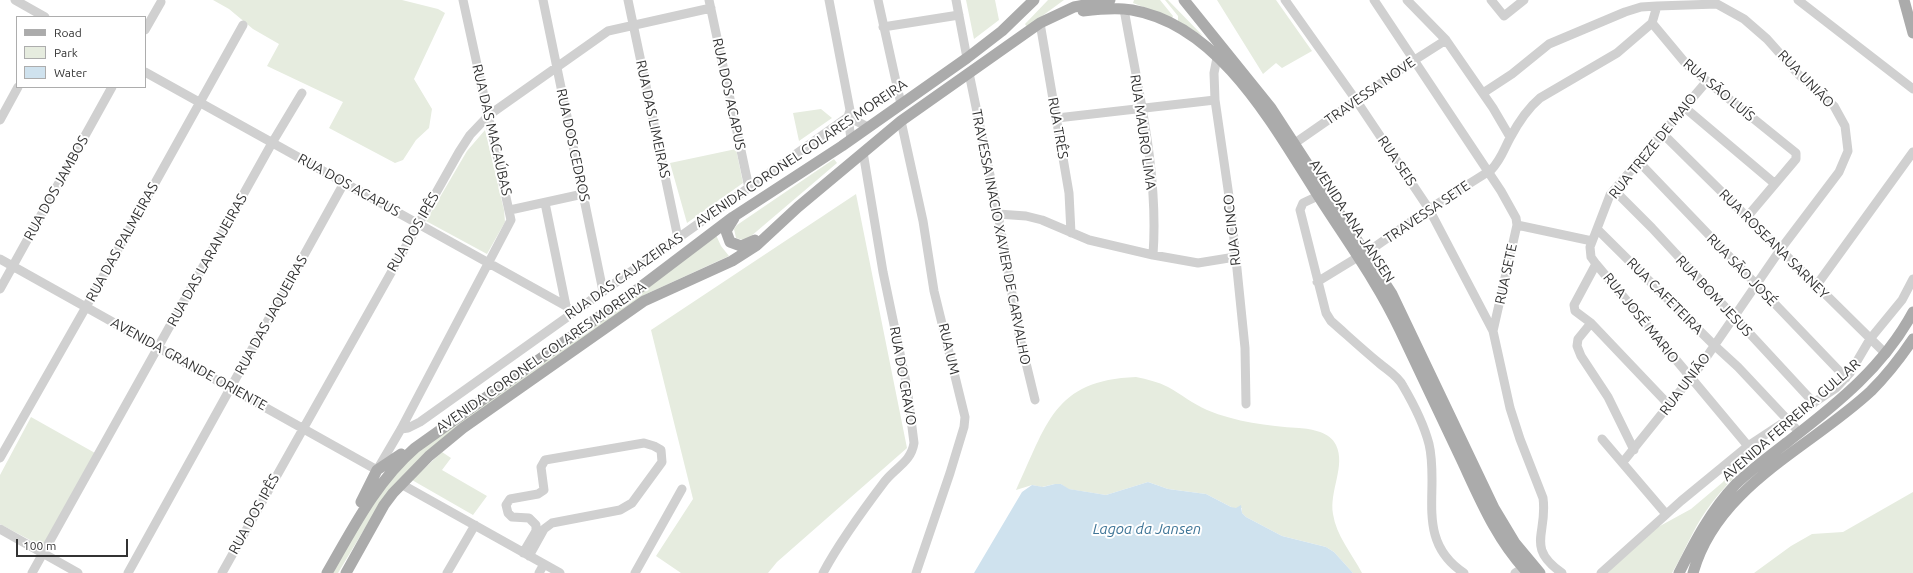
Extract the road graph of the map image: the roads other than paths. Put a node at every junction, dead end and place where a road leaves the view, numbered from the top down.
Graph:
1 (15, 0) edge
2 (463, 0) edge
3 (543, 0) edge
4 (628, 0) edge
5 (829, 0) edge
6 (878, 0) edge
7 (956, 0) edge
8 (1034, 0) edge
9 (1110, 0) edge
10 (1184, 0) edge
11 (1285, 0) edge
12 (1374, 0) edge
13 (1407, 0) edge
14 (1491, 0) edge
15 (1524, 0) edge
16 (1798, 0) edge
17 (1904, 0) edge
18 (161, 2) dead end
19 (1718, 2) edge
20 (710, 4) edge
21 (1657, 6) junction
22 (1124, 9) junction
23 (958, 14) junction
24 (43, 16) edge
25 (1044, 20) junction
26 (1652, 23) junction
27 (633, 24) junction
28 (243, 25) dead end
29 (883, 27) junction
30 (146, 28) edge
31 (1913, 33) edge
32 (1446, 40) junction
33 (967, 58) junction
34 (1217, 58) junction
35 (1413, 60) junction
36 (557, 66) junction
37 (146, 73) edge
38 (968, 73) junction
39 (1707, 81) junction
40 (17, 88) edge
41 (111, 88) edge
42 (1913, 89) edge
43 (302, 93) dead end
44 (1483, 94) junction
45 (1215, 100) junction
46 (1356, 100) junction
47 (199, 102) junction
48 (901, 104) junction
49 (1684, 106) junction
50 (1141, 107) junction
51 (489, 115) junction
52 (848, 117) junction
53 (1057, 118) junction
54 (0, 120) edge
55 (901, 120) junction
56 (868, 127) junction
57 (1662, 133) junction
58 (1510, 137) junction
59 (851, 139) junction
60 (272, 143) junction
61 (1295, 143) junction
62 (863, 152) junction
63 (1913, 152) edge
64 (1638, 161) junction
65 (1488, 172) junction
66 (344, 183) junction
67 (1774, 183) junction
68 (748, 188) junction
69 (1614, 190) junction
70 (583, 194) junction
71 (1318, 196) junction
72 (545, 203) junction
73 (798, 206) junction
74 (1429, 209) junction
75 (510, 210) junction
76 (740, 212) junction
77 (998, 214) junction
78 (1747, 217) junction
79 (417, 223) junction
80 (1517, 225) junction
81 (1597, 229) junction
82 (1071, 233) junction
83 (678, 238) junction
84 (1592, 241) junction
85 (1780, 250) junction
86 (1153, 255) junction
87 (1362, 255) junction
88 (1235, 257) junction
89 (0, 259) edge
90 (489, 263) junction
91 (1596, 264) junction
92 (13, 266) junction
93 (1913, 279) edge
94 (1317, 282) junction
95 (1756, 284) junction
96 (1816, 286) junction
97 (0, 289) edge
98 (603, 291) junction
99 (86, 307) junction
100 (569, 309) junction
101 (1913, 312) edge
102 (1733, 316) junction
103 (1591, 323) junction
104 (1493, 331) junction
105 (1870, 339) junction
106 (1913, 339) edge
107 (1714, 345) junction
108 (159, 348) junction
109 (1886, 354) junction
110 (1846, 378) junction
111 (1690, 379) junction
112 (231, 388) junction
113 (1035, 400) dead end
114 (1814, 403) junction
115 (1246, 404) dead end
116 (1669, 405) junction
117 (1787, 420) junction
118 (302, 428) junction
119 (401, 429) junction
120 (1800, 433) junction
121 (426, 439) junction
122 (1602, 439) dead end
123 (1793, 445) junction
124 (1748, 446) junction
125 (1634, 450) junction
126 (0, 458) edge
127 (1623, 462) junction
128 (377, 470) junction
129 (401, 484) junction
130 (682, 489) dead end
131 (1666, 514) junction
132 (356, 522) junction
133 (475, 525) junction
134 (0, 529) edge
135 (43, 553) junction
136 (526, 554) junction
137 (544, 564) junction
138 (1522, 571) edge
139 (32, 573) edge
140 (78, 573) edge
141 (128, 573) edge
142 (222, 573) edge
143 (327, 573) edge
144 (346, 573) edge
145 (447, 573) edge
146 (539, 573) edge
147 (560, 573) edge
148 (635, 573) edge
149 (823, 573) edge
150 (916, 573) edge
151 (1464, 573) edge
152 (1540, 573) edge
153 (1562, 573) edge
154 (1601, 573) edge
155 (1679, 573) edge
156 (1693, 573) edge

1 - 24 street
2 - 51 street, RUA DAS MACAÚBAS
3 - 36 street, RUA DOS CEDROS
4 - 27 street, RUA DAS LIMEIRAS
5 - 52 street
6 - 29 street
7 - 23 street
8 - 33 main road, AVENIDA CORONEL COLARES MOREIRA
9 - 25 main road, AVENIDA CORONEL COLARES MOREIRA
10 - 61 main road, AVENIDA ANA JANSEN
11 - 46 street, RUA SEIS
12 - 35 street, RUA SETE
13 - 32 street
14 - 15 street
16 - 42 street
17 - 31 main road
18 - 30 street
19 - 21 street, RUA UNIÃO
19 - 85 street, RUA UNIÃO
20 - 27 street, RUA DOS IPÊS
20 - 68 street, RUA DOS ACAPUS
21 - 26 street
21 - 44 street, RUA UNIÃO
22 - 25 main road, AVENIDA ANA JANSEN
22 - 34 main road, AVENIDA ANA JANSEN
22 - 50 street, RUA MAURO LIMA
23 - 29 street
23 - 33 street
25 - 38 main road, AVENIDA CORONEL COLARES MOREIRA
25 - 53 street, RUA TRÊS
26 - 39 street, RUA SÃO LUÍS
26 - 58 street
27 - 36 street, RUA DOS IPÊS
27 - 83 street, RUA DAS LIMEIRAS
28 - 47 street, RUA DAS PALMEIRAS
29 - 48 street
32 - 35 street, TRAVESSA NOVE
32 - 44 street
33 - 48 main road, AVENIDA CORONEL COLARES MOREIRA
34 - 45 street, RUA CINCO
34 - 71 main road, AVENIDA ANA JANSEN
35 - 46 street, TRAVESSA NOVE
35 - 65 street, RUA SETE
36 - 51 street, RUA DOS IPÊS
36 - 70 street, RUA DOS CEDROS
37 - 47 street, RUA DOS ACAPUS
38 - 55 main road, AVENIDA CORONEL COLARES MOREIRA
38 - 77 street, TRAVESSA INACIO XAVIER DE CARVALHO
39 - 49 street, RUA TREZE DE MAIO
39 - 67 street, RUA SÃO LUÍS
40 - 54 street
41 - 92 street, RUA DOS JAMBOS
43 - 60 street, RUA DAS LARANJEIRAS
44 - 58 street
45 - 50 street
45 - 88 street, RUA CINCO
46 - 61 street, TRAVESSA NOVE
46 - 74 street, RUA SEIS
47 - 60 street, RUA DOS ACAPUS
47 - 99 street, RUA DAS PALMEIRAS
48 - 56 main road, AVENIDA CORONEL COLARES MOREIRA
49 - 57 street, RUA TREZE DE MAIO
49 - 67 street
50 - 53 street
50 - 86 street, RUA MAURO LIMA
51 - 75 street, RUA DAS MACAÚBAS
51 - 79 street, RUA DOS IPÊS
52 - 56 street
52 - 59 street
52 - 68 street, RUA DAS CAJAZEIRAS
53 - 82 street, RUA TRÊS
55 - 62 main road, AVENIDA CORONEL COLARES MOREIRA
55 - 150 street, RUA UM
56 - 59 main road, AVENIDA CORONEL COLARES MOREIRA
57 - 64 street, RUA TREZE DE MAIO
57 - 78 street, RUA ROSEANA SARNEY
58 - 65 street
59 - 76 main road, AVENIDA CORONEL COLARES MOREIRA
60 - 66 street, RUA DOS ACAPUS
60 - 108 street, RUA DAS LARANJEIRAS
61 - 87 main road, AVENIDA ANA JANSEN
62 - 73 main road, AVENIDA CORONEL COLARES MOREIRA
62 - 149 street, RUA DO CRAVO
63 - 96 street
64 - 69 street, RUA TREZE DE MAIO
64 - 95 street, RUA SÃO JOSÉ
65 - 74 street, TRAVESSA SETE
65 - 80 street, RUA SETE
66 - 79 street, RUA DOS ACAPUS
66 - 112 street, RUA DAS JAQUEIRAS
67 - 78 street
68 - 83 street, RUA DAS CAJAZEIRAS
69 - 81 street, RUA TREZE DE MAIO
69 - 102 street, RUA BOM JESUS
70 - 72 street, RUA DAS MACAÚBAS
70 - 98 street, RUA DOS CEDROS
71 - 87 main road, AVENIDA ANA JANSEN
71 - 94 street
72 - 75 street, RUA DAS MACAÚBAS
72 - 100 street
73 - 76 main road
73 - 129 main road, AVENIDA CORONEL COLARES MOREIRA
74 - 87 street, TRAVESSA SETE
74 - 104 street, RUA SEIS
75 - 90 street
76 - 121 main road, AVENIDA CORONEL COLARES MOREIRA
77 - 82 street
77 - 113 street, TRAVESSA INACIO XAVIER DE CARVALHO
78 - 85 street, RUA ROSEANA SARNEY
79 - 90 street, RUA DOS ACAPUS
79 - 118 street, RUA DOS IPÊS
80 - 84 street
80 - 104 street, RUA SETE
81 - 84 street, RUA TREZE DE MAIO
81 - 107 street, RUA CAFETEIRA
82 - 86 street
83 - 98 street, RUA DAS CAJAZEIRAS
84 - 91 street, RUA TREZE DE MAIO
85 - 95 street, RUA UNIÃO
85 - 96 street, RUA ROSEANA SARNEY
86 - 88 street
87 - 94 street, TRAVESSA SETE
87 - 138 main road, AVENIDA ANA JANSEN
87 - 152 main road, AVENIDA ANA JANSEN
88 - 115 street, RUA CINCO
89 - 92 street, AVENIDA GRANDE ORIENTE
90 - 100 street, RUA DOS ACAPUS
90 - 119 street
91 - 103 street
91 - 111 street, RUA JOSÉ MARIO
92 - 97 street, RUA DOS JAMBOS
92 - 99 street, AVENIDA GRANDE ORIENTE
93 - 105 street
94 - 151 street
95 - 102 street, RUA UNIÃO
95 - 110 street, RUA SÃO JOSÉ
96 - 105 street, RUA ROSEANA SARNEY
98 - 100 street, RUA DAS CAJAZEIRAS
99 - 108 street, AVENIDA GRANDE ORIENTE
99 - 126 street, RUA DAS PALMEIRAS
100 - 119 street, RUA DAS CAJAZEIRAS
101 - 109 main road, AVENIDA FERREIRA GULLAR
102 - 107 street, RUA UNIÃO
102 - 114 street, RUA BOM JESUS
103 - 116 street
103 - 125 street
104 - 153 street, RUA SETE
105 - 109 street, RUA ROSEANA SARNEY
105 - 110 street
106 - 123 main road, AVENIDA FERREIRA GULLAR
107 - 111 street, RUA UNIÃO
107 - 117 street, RUA CAFETEIRA
108 - 112 street, AVENIDA GRANDE ORIENTE
108 - 135 street, RUA DAS LARANJEIRAS
109 - 120 main road, AVENIDA FERREIRA GULLAR
110 - 114 street
111 - 116 street, RUA UNIÃO
111 - 124 street, RUA JOSÉ MARIO
112 - 118 street, AVENIDA GRANDE ORIENTE
112 - 141 street, RUA DAS JAQUEIRAS
114 - 117 street
116 - 125 street, RUA UNIÃO
117 - 120 street, RUA CAFETEIRA
117 - 124 street
118 - 128 street, AVENIDA GRANDE ORIENTE
118 - 142 street, RUA DOS IPÊS
119 - 128 street
120 - 123 main road, AVENIDA FERREIRA GULLAR
121 - 128 main road
121 - 132 main road, AVENIDA CORONEL COLARES MOREIRA
122 - 127 street
123 - 155 main road, AVENIDA FERREIRA GULLAR
123 - 156 main road, AVENIDA FERREIRA GULLAR
124 - 131 street
125 - 127 street, RUA UNIÃO
127 - 131 street
128 - 132 main road
129 - 133 street
129 - 144 main road, AVENIDA CORONEL COLARES MOREIRA
130 - 148 street
131 - 154 street
132 - 143 main road, AVENIDA CORONEL COLARES MOREIRA
133 - 136 street
133 - 145 street
134 - 135 street
135 - 139 street, RUA DAS LARANJEIRAS
135 - 140 street
136 - 136 street
136 - 137 street
137 - 146 street
137 - 147 street

